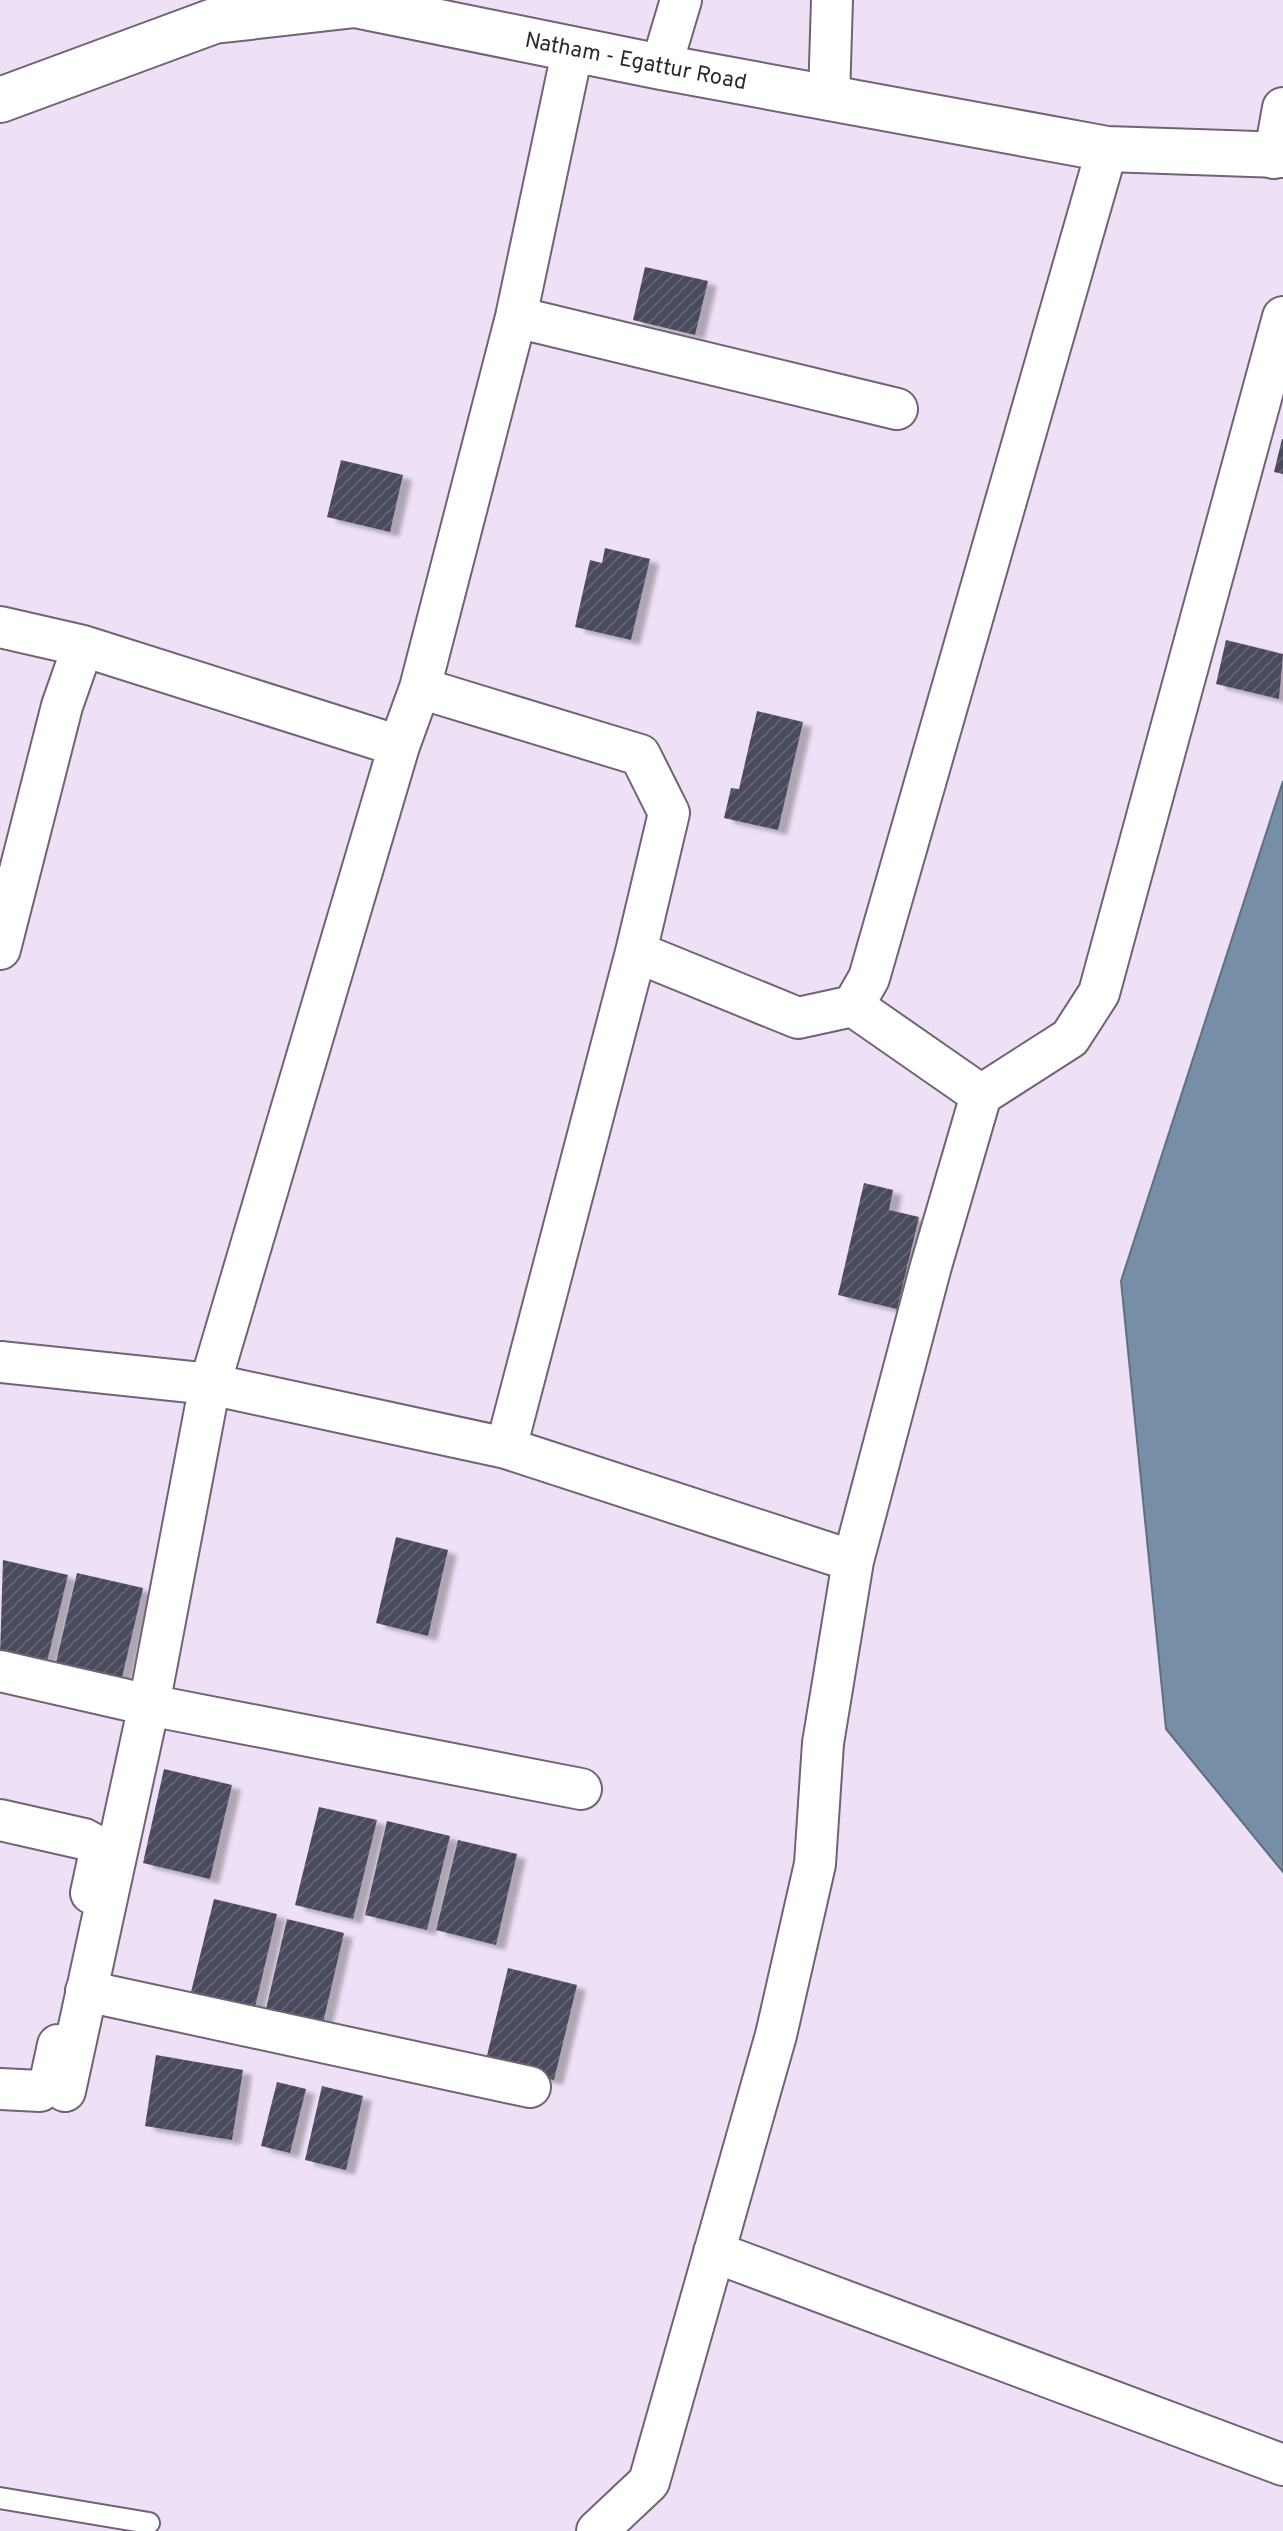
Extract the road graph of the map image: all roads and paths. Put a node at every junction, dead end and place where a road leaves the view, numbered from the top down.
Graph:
1 (681, 0) edge
2 (832, 0) edge
3 (573, 48) junction
4 (661, 67) junction
5 (829, 98) junction
6 (0, 100) edge
7 (1283, 108) edge
8 (1107, 149) junction
9 (1278, 156) edge
10 (516, 317) junction
11 (1283, 317) edge
12 (897, 409) dead end
13 (0, 627) edge
14 (83, 646) junction
15 (420, 688) junction
16 (399, 746) junction
17 (0, 949) edge
18 (636, 952) junction
19 (853, 1006) junction
20 (981, 1095) junction
21 (0, 1362) edge
22 (210, 1384) junction
23 (506, 1448) junction
24 (853, 1561) junction
25 (0, 1671) edge
26 (149, 1705) junction
27 (581, 1789) dead end
28 (0, 1820) edge
29 (86, 1991) junction
30 (530, 2087) dead end
31 (0, 2089) edge
32 (65, 2091) dead end
33 (714, 2252) junction
34 (1283, 2465) edge
35 (0, 2498) edge
36 (149, 2523) dead end
37 (597, 2531) edge

1 - 4 street
2 - 5 street
3 - 4 street, Natham - Egattur Road
3 - 6 street, Natham - Egattur Road
3 - 10 street
4 - 5 street, Natham - Egattur Road
5 - 8 street, Natham - Egattur Road
7 - 9 street
8 - 9 street, Natham - Egattur Road
8 - 19 street
10 - 12 street
10 - 15 street
11 - 20 street
13 - 14 street
14 - 16 street
14 - 17 street
15 - 16 street
15 - 18 street
16 - 22 street
18 - 19 street
18 - 23 street
19 - 20 street
20 - 24 street
21 - 22 street
22 - 23 street
22 - 26 street
23 - 24 street
24 - 33 street
25 - 26 street
26 - 27 street
26 - 29 street
28 - 31 street
29 - 30 street
29 - 32 street
33 - 34 street
33 - 37 street
35 - 36 lane

